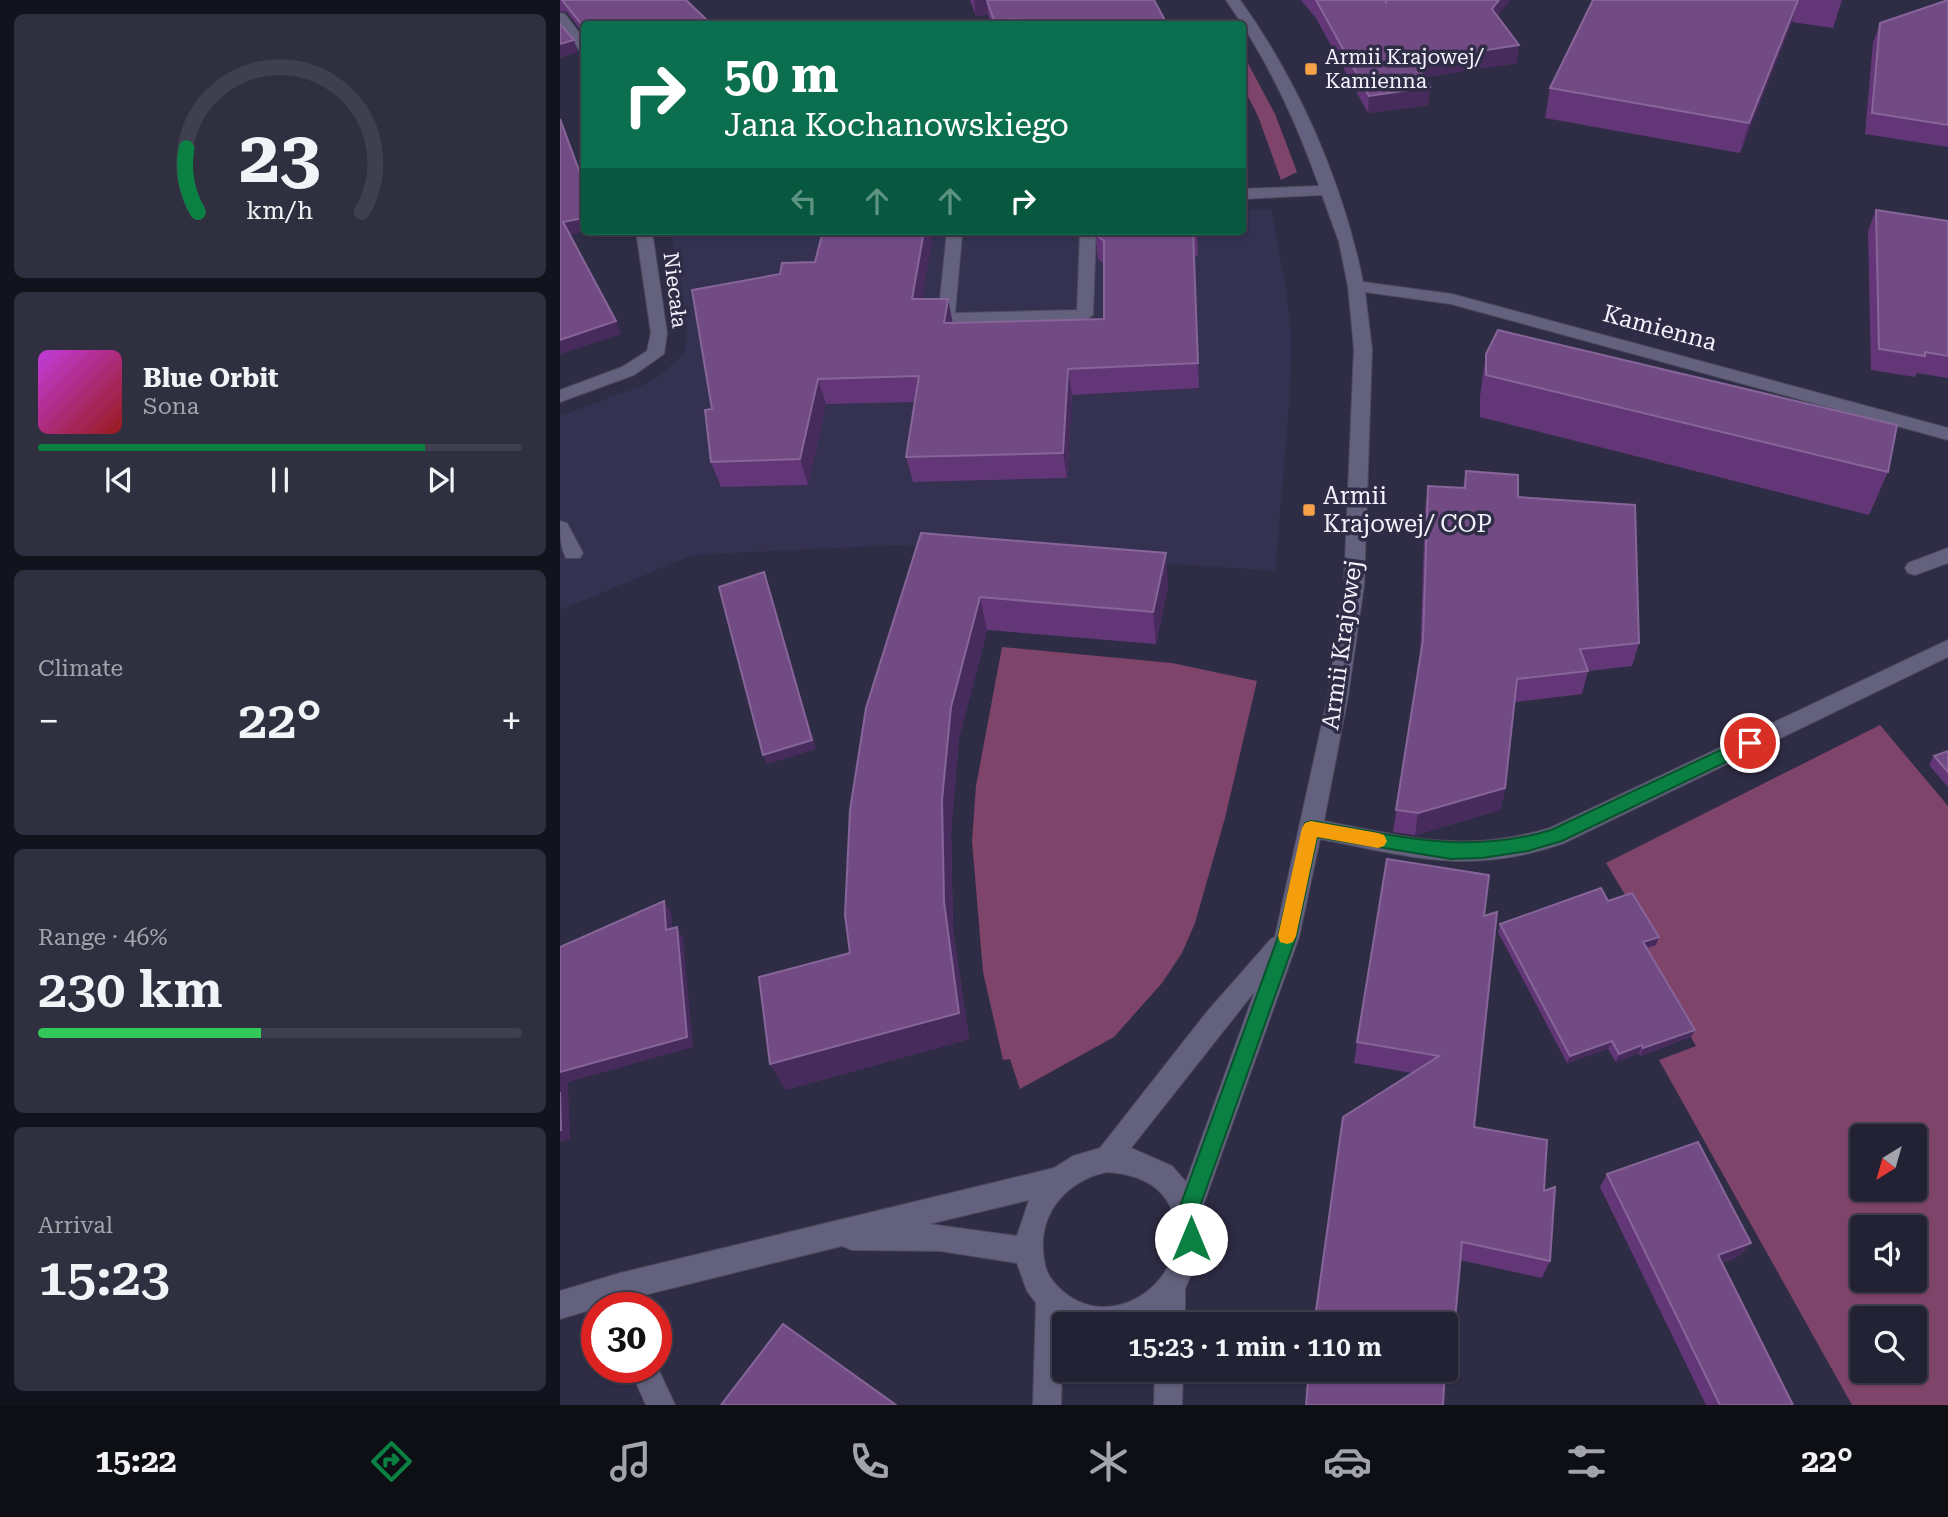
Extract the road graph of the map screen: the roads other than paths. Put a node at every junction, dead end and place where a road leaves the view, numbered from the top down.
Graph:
1 (1233, 0) edge
2 (560, 17) edge
3 (581, 43) edge
4 (1329, 190) junction
5 (1246, 194) edge
6 (645, 235) edge
7 (955, 235) edge
8 (1088, 235) edge
9 (1356, 286) junction
10 (560, 396) edge
11 (1948, 434) edge
12 (560, 528) edge
13 (573, 553) dead end
14 (1948, 555) edge
15 (1915, 568) dead end
16 (1948, 648) edge
17 (1311, 828) junction
18 (1287, 937) junction
19 (1108, 1159) junction
20 (1060, 1179) junction
21 (1188, 1212) junction
22 (822, 1237) junction
23 (1028, 1251) junction
24 (1172, 1290) junction
25 (637, 1292) edge
26 (1050, 1299) junction
27 (581, 1302) edge
28 (560, 1305) edge
29 (1171, 1312) edge
30 (1169, 1382) edge
31 (651, 1383) edge
32 (661, 1405) edge
33 (1047, 1405) edge
34 (1168, 1405) edge

1 - 4 street, Armii Krajowej
2 - 3 street
4 - 5 street
4 - 9 street, Armii Krajowej
6 - 10 street, Niecała
7 - 8 street
9 - 11 street, Kamienna
9 - 17 street, Armii Krajowej
12 - 13 street
14 - 15 street
16 - 17 street
17 - 18 street, Armii Krajowej
18 - 19 street
18 - 21 street, Armii Krajowej
19 - 20 street
19 - 21 street
20 - 22 street
20 - 23 street
21 - 24 street
22 - 23 street
22 - 25 street
23 - 26 street
24 - 26 street
24 - 29 street
26 - 33 street
27 - 28 street
30 - 34 street
31 - 32 street

